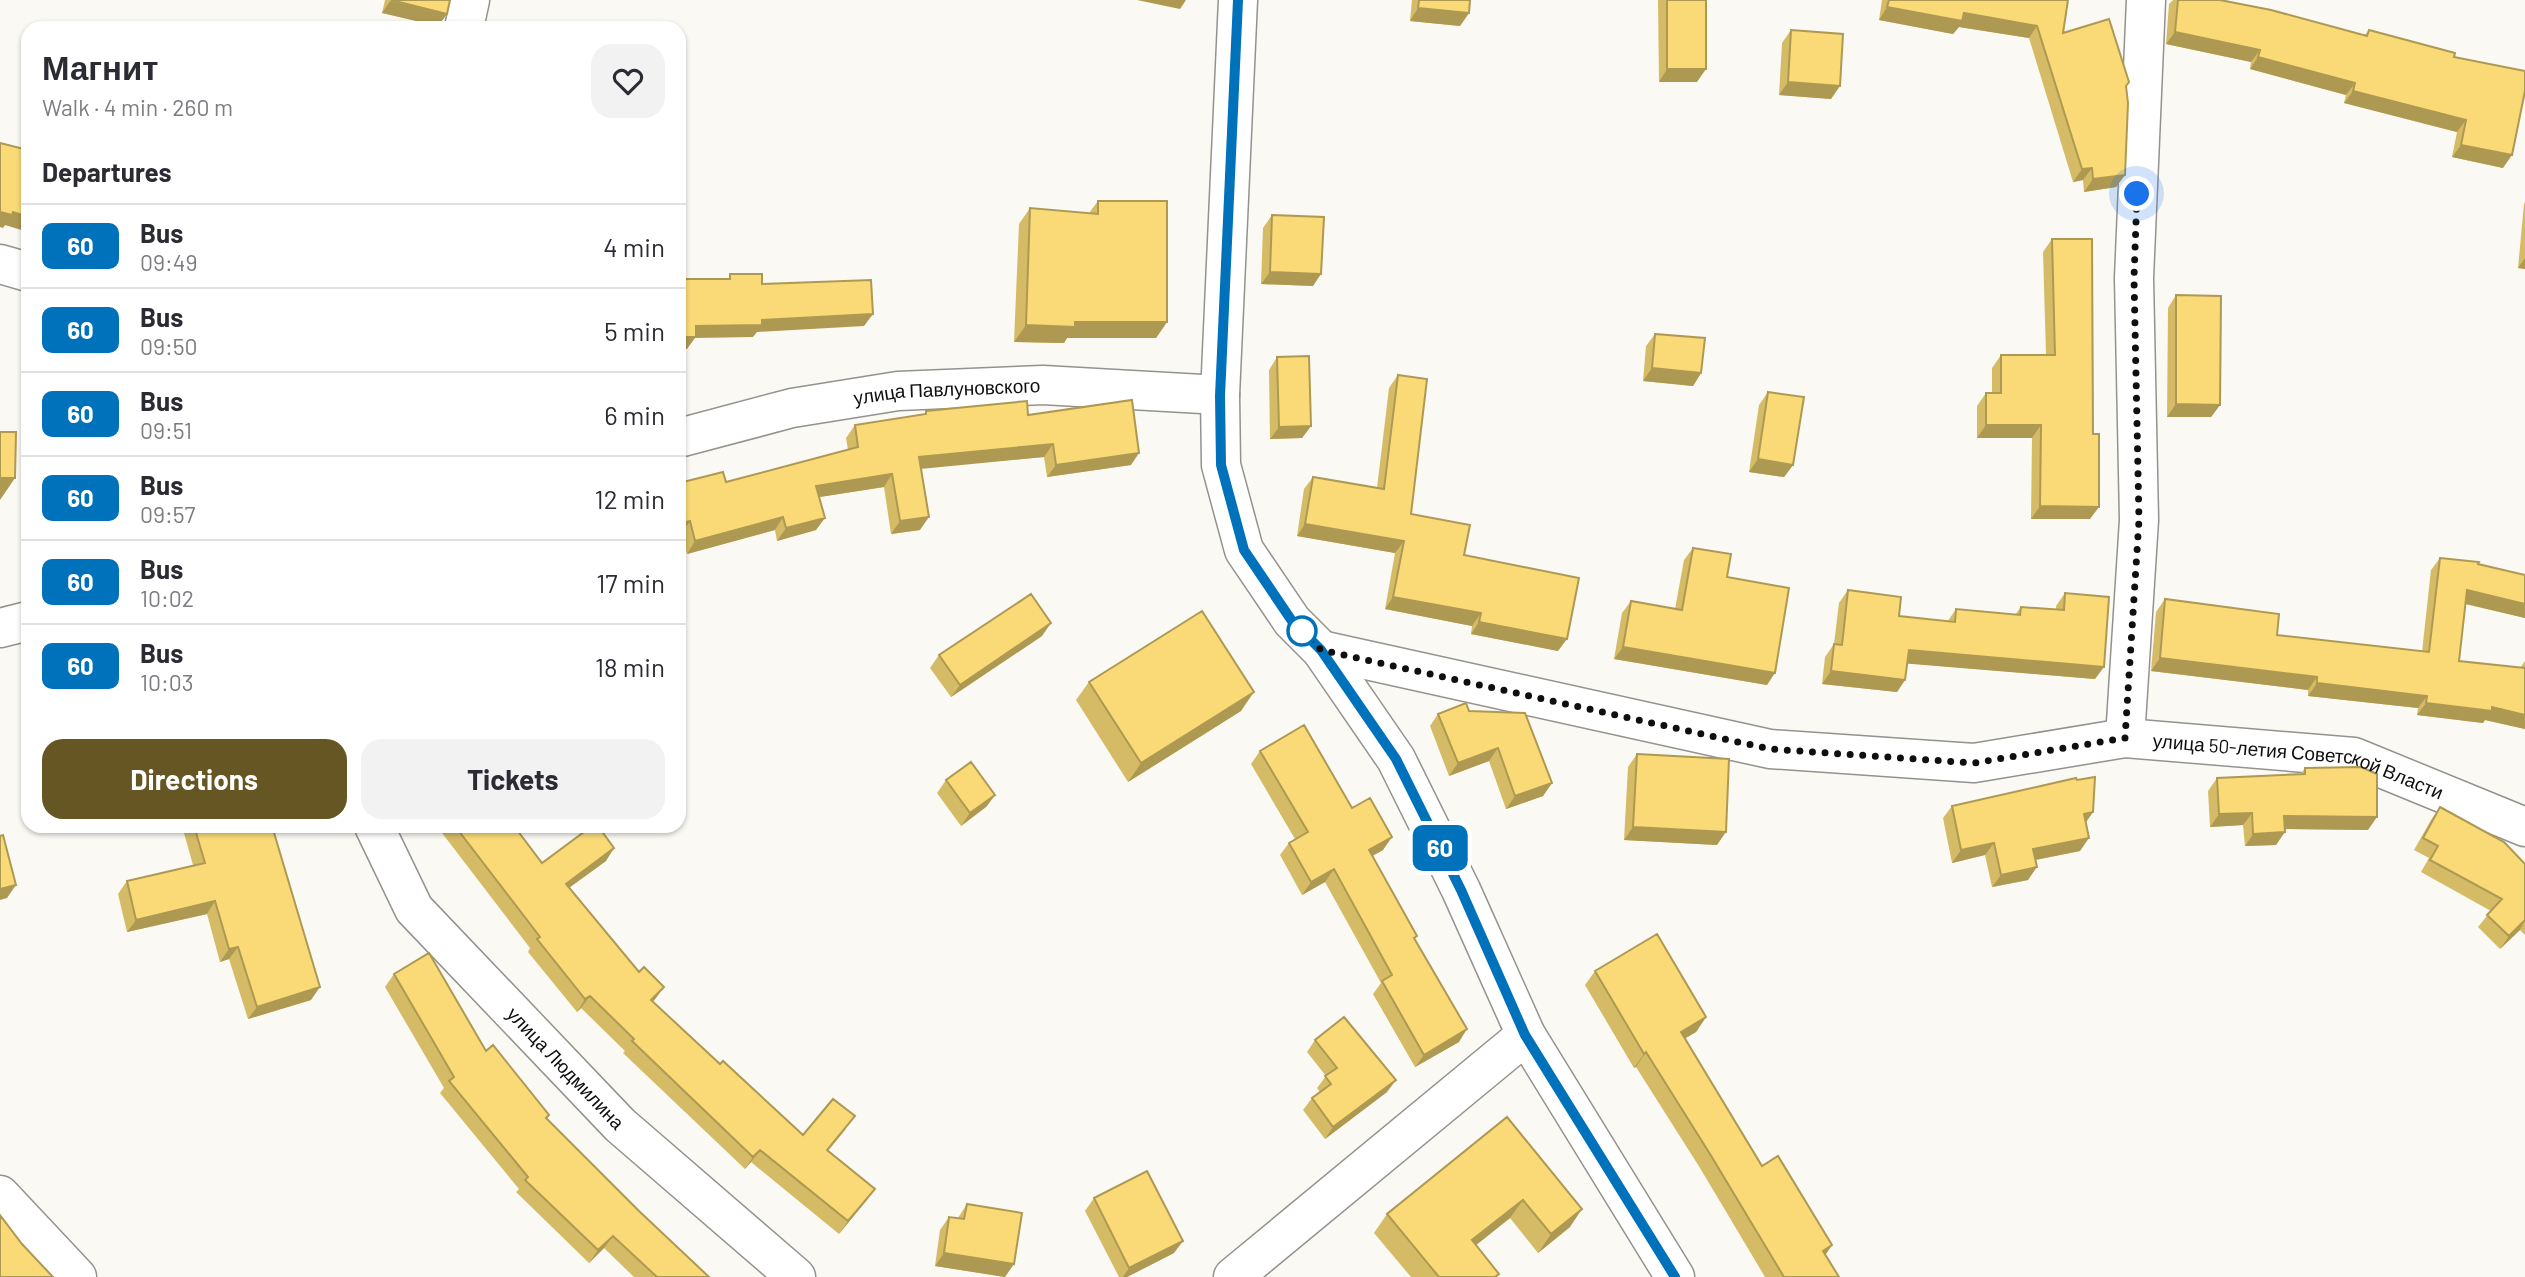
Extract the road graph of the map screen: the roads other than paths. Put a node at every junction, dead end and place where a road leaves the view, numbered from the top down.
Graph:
1 (470, 0) edge
2 (1238, 0) edge
3 (2147, 0) edge
4 (466, 21) edge
5 (0, 264) edge
6 (21, 270) edge
7 (1220, 396) junction
8 (686, 436) edge
9 (21, 623) edge
10 (0, 628) edge
11 (1321, 650) junction
12 (2125, 738) junction
13 (2525, 827) edge
14 (377, 833) edge
15 (1525, 1035) junction
16 (0, 1195) edge
17 (1269, 1263) edge
18 (77, 1277) edge
19 (796, 1277) edge
20 (1233, 1277) edge
21 (1675, 1277) edge

1 - 4 street
2 - 7 street
3 - 12 street
5 - 6 street
7 - 8 street, улица Павлуновского
7 - 11 street
9 - 10 street
11 - 12 street, улица 50-летия Советской Власти
11 - 15 street
12 - 13 street, улица 50-летия Советской Власти
14 - 19 street, улица Людмилина
15 - 17 street
15 - 21 street
16 - 18 street
17 - 20 street

